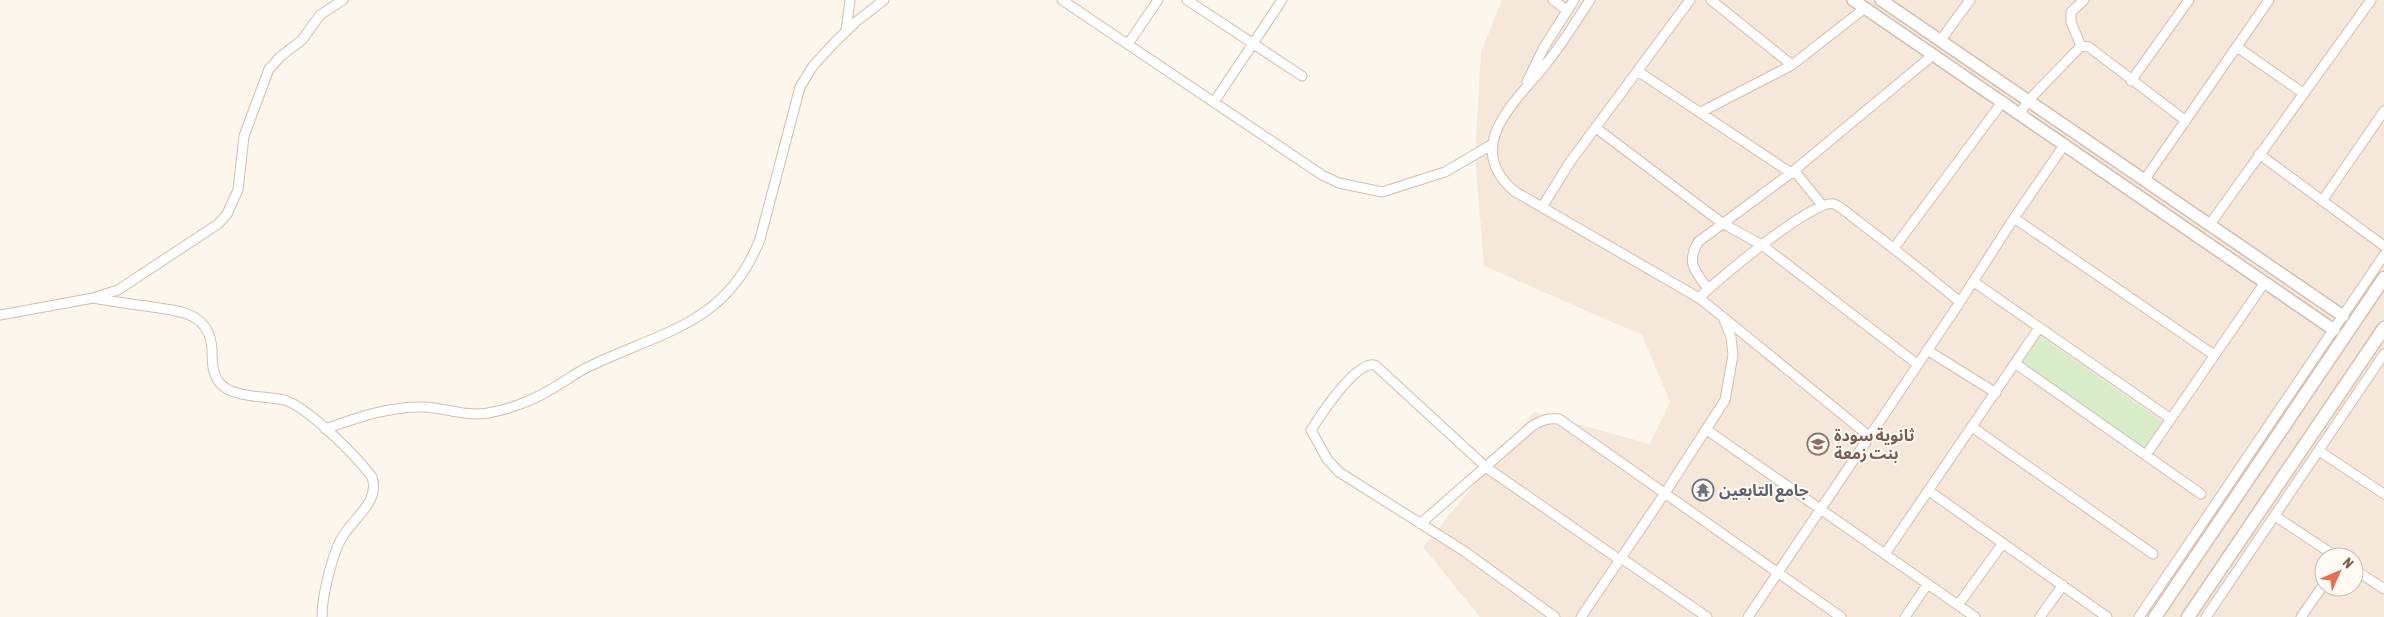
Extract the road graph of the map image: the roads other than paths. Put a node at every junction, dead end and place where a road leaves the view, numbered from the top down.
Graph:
1 (343, 0) edge
2 (850, 0) edge
3 (884, 0) edge
4 (1062, 0) edge
5 (1158, 0) edge
6 (1186, 0) edge
7 (1282, 0) edge
8 (1553, 0) edge
9 (1574, 0) edge
10 (1590, 0) edge
11 (1690, 0) edge
12 (1712, 0) edge
13 (1853, 0) edge
14 (1881, 0) edge
15 (1970, 0) edge
16 (2084, 0) edge
17 (2188, 0) edge
18 (2269, 0) edge
19 (2371, 0) edge
20 (1072, 3) edge
21 (1865, 8) junction
22 (1567, 10) junction
23 (846, 31) junction
24 (1940, 41) junction
25 (1128, 44) junction
26 (1253, 44) junction
27 (2081, 46) junction
28 (2237, 47) junction
29 (1933, 55) junction
30 (1792, 65) junction
31 (1639, 72) junction
32 (1302, 76) dead end
33 (2131, 81) junction
34 (1525, 87) junction
35 (2303, 93) junction
36 (2003, 101) junction
37 (2028, 101) junction
38 (1214, 102) junction
39 (2384, 111) edge
40 (1701, 112) junction
41 (2020, 113) junction
42 (2186, 121) junction
43 (1596, 128) junction
44 (2065, 144) junction
45 (1492, 145) junction
46 (2259, 154) junction
47 (1791, 173) junction
48 (2145, 179) junction
49 (2322, 200) junction
50 (1822, 205) junction
51 (1542, 207) junction
52 (2014, 218) junction
53 (1722, 223) junction
54 (2210, 224) junction
55 (1762, 245) junction
56 (2384, 246) edge
57 (1894, 248) junction
58 (2384, 255) edge
59 (2384, 278) edge
60 (1974, 282) junction
61 (2265, 282) junction
62 (1708, 289) junction
63 (93, 298) junction
64 (1699, 298) junction
65 (1960, 302) junction
66 (0, 315) edge
67 (2343, 316) junction
68 (1724, 317) junction
69 (2038, 328) junction
70 (2384, 328) edge
71 (2334, 330) junction
72 (1927, 350) junction
73 (2384, 354) edge
74 (2214, 355) junction
75 (1917, 364) junction
76 (2016, 364) junction
77 (1996, 393) junction
78 (2171, 419) junction
79 (1972, 427) junction
80 (325, 429) junction
81 (1707, 430) junction
82 (1869, 436) junction
83 (2319, 451) junction
84 (2146, 455) junction
85 (1487, 468) junction
86 (1929, 491) junction
87 (1665, 493) junction
88 (2201, 494) dead end
89 (2384, 494) edge
90 (1821, 510) junction
91 (2276, 516) junction
92 (1420, 524) junction
93 (2003, 543) junction
94 (2322, 547) edge
95 (1885, 554) junction
96 (2153, 554) dead end
97 (1620, 559) junction
98 (1778, 574) junction
99 (2364, 576) edge
100 (1927, 585) junction
101 (2063, 585) junction
102 (2384, 589) edge
103 (2315, 597) edge
104 (1958, 605) junction
105 (322, 617) edge
106 (1555, 617) edge
107 (1580, 617) edge
108 (1707, 617) edge
109 (1748, 617) edge
110 (1841, 617) edge
111 (1905, 617) edge
112 (1975, 617) edge
113 (2040, 617) edge
114 (2107, 617) edge
115 (2139, 617) edge
116 (2155, 617) edge
117 (2188, 617) edge
118 (2206, 617) edge
119 (2301, 617) edge

1 - 63 street
2 - 23 street
3 - 23 street
4 - 20 street
5 - 25 street
6 - 26 street
7 - 26 street
8 - 22 street
9 - 22 street
10 - 34 street
11 - 31 street
12 - 30 street
13 - 21 street
14 - 24 street
15 - 24 street
16 - 27 street
17 - 33 street
18 - 28 street
19 - 35 street
20 - 25 street
21 - 29 street
21 - 30 street
22 - 34 street
23 - 80 street
24 - 37 street
25 - 38 street
26 - 32 street
26 - 38 street
27 - 33 street
27 - 37 street
28 - 35 street
28 - 42 street
29 - 36 street
29 - 47 street
30 - 40 street
31 - 40 street
31 - 43 street
33 - 42 street
34 - 45 street
35 - 46 street
36 - 41 street
36 - 57 street
37 - 41 street
37 - 48 street
38 - 45 street
39 - 49 street
40 - 47 street
41 - 44 street
42 - 48 street
43 - 51 street
43 - 53 street
44 - 52 street
44 - 61 street
45 - 51 street
46 - 49 street
46 - 54 street
47 - 50 street
47 - 53 street
48 - 54 street
49 - 56 street
50 - 55 street
50 - 57 street
51 - 64 street
52 - 60 street
52 - 74 street
53 - 55 street
53 - 62 street
54 - 67 street
55 - 62 street
55 - 75 street
57 - 65 street
58 - 67 street
59 - 116 main road
60 - 65 street
60 - 69 street
61 - 71 street
61 - 74 street
62 - 64 street
63 - 66 street
63 - 80 street
64 - 68 street
65 - 72 street
67 - 71 street
68 - 81 street
68 - 82 street
69 - 76 street
69 - 78 street
70 - 117 main road
71 - 115 street
72 - 75 street
72 - 77 street
73 - 83 street
74 - 78 street
75 - 82 street
76 - 77 street
76 - 84 street
77 - 79 street
78 - 84 street
79 - 86 street
79 - 96 street
80 - 105 street
81 - 87 street
81 - 90 street
82 - 90 street
83 - 89 street
83 - 91 street
84 - 88 street
85 - 87 street
85 - 92 street
85 - 92 street
85 - 97 street
86 - 93 street
86 - 95 street
87 - 97 street
87 - 98 street
90 - 95 street
90 - 98 street
91 - 94 street
91 - 118 street
92 - 106 street
93 - 101 street
93 - 104 street
95 - 100 street
97 - 107 street
97 - 108 street
98 - 109 street
98 - 110 street
99 - 102 street
100 - 104 street
100 - 111 street
101 - 113 street
101 - 114 street
103 - 119 street
104 - 112 street

